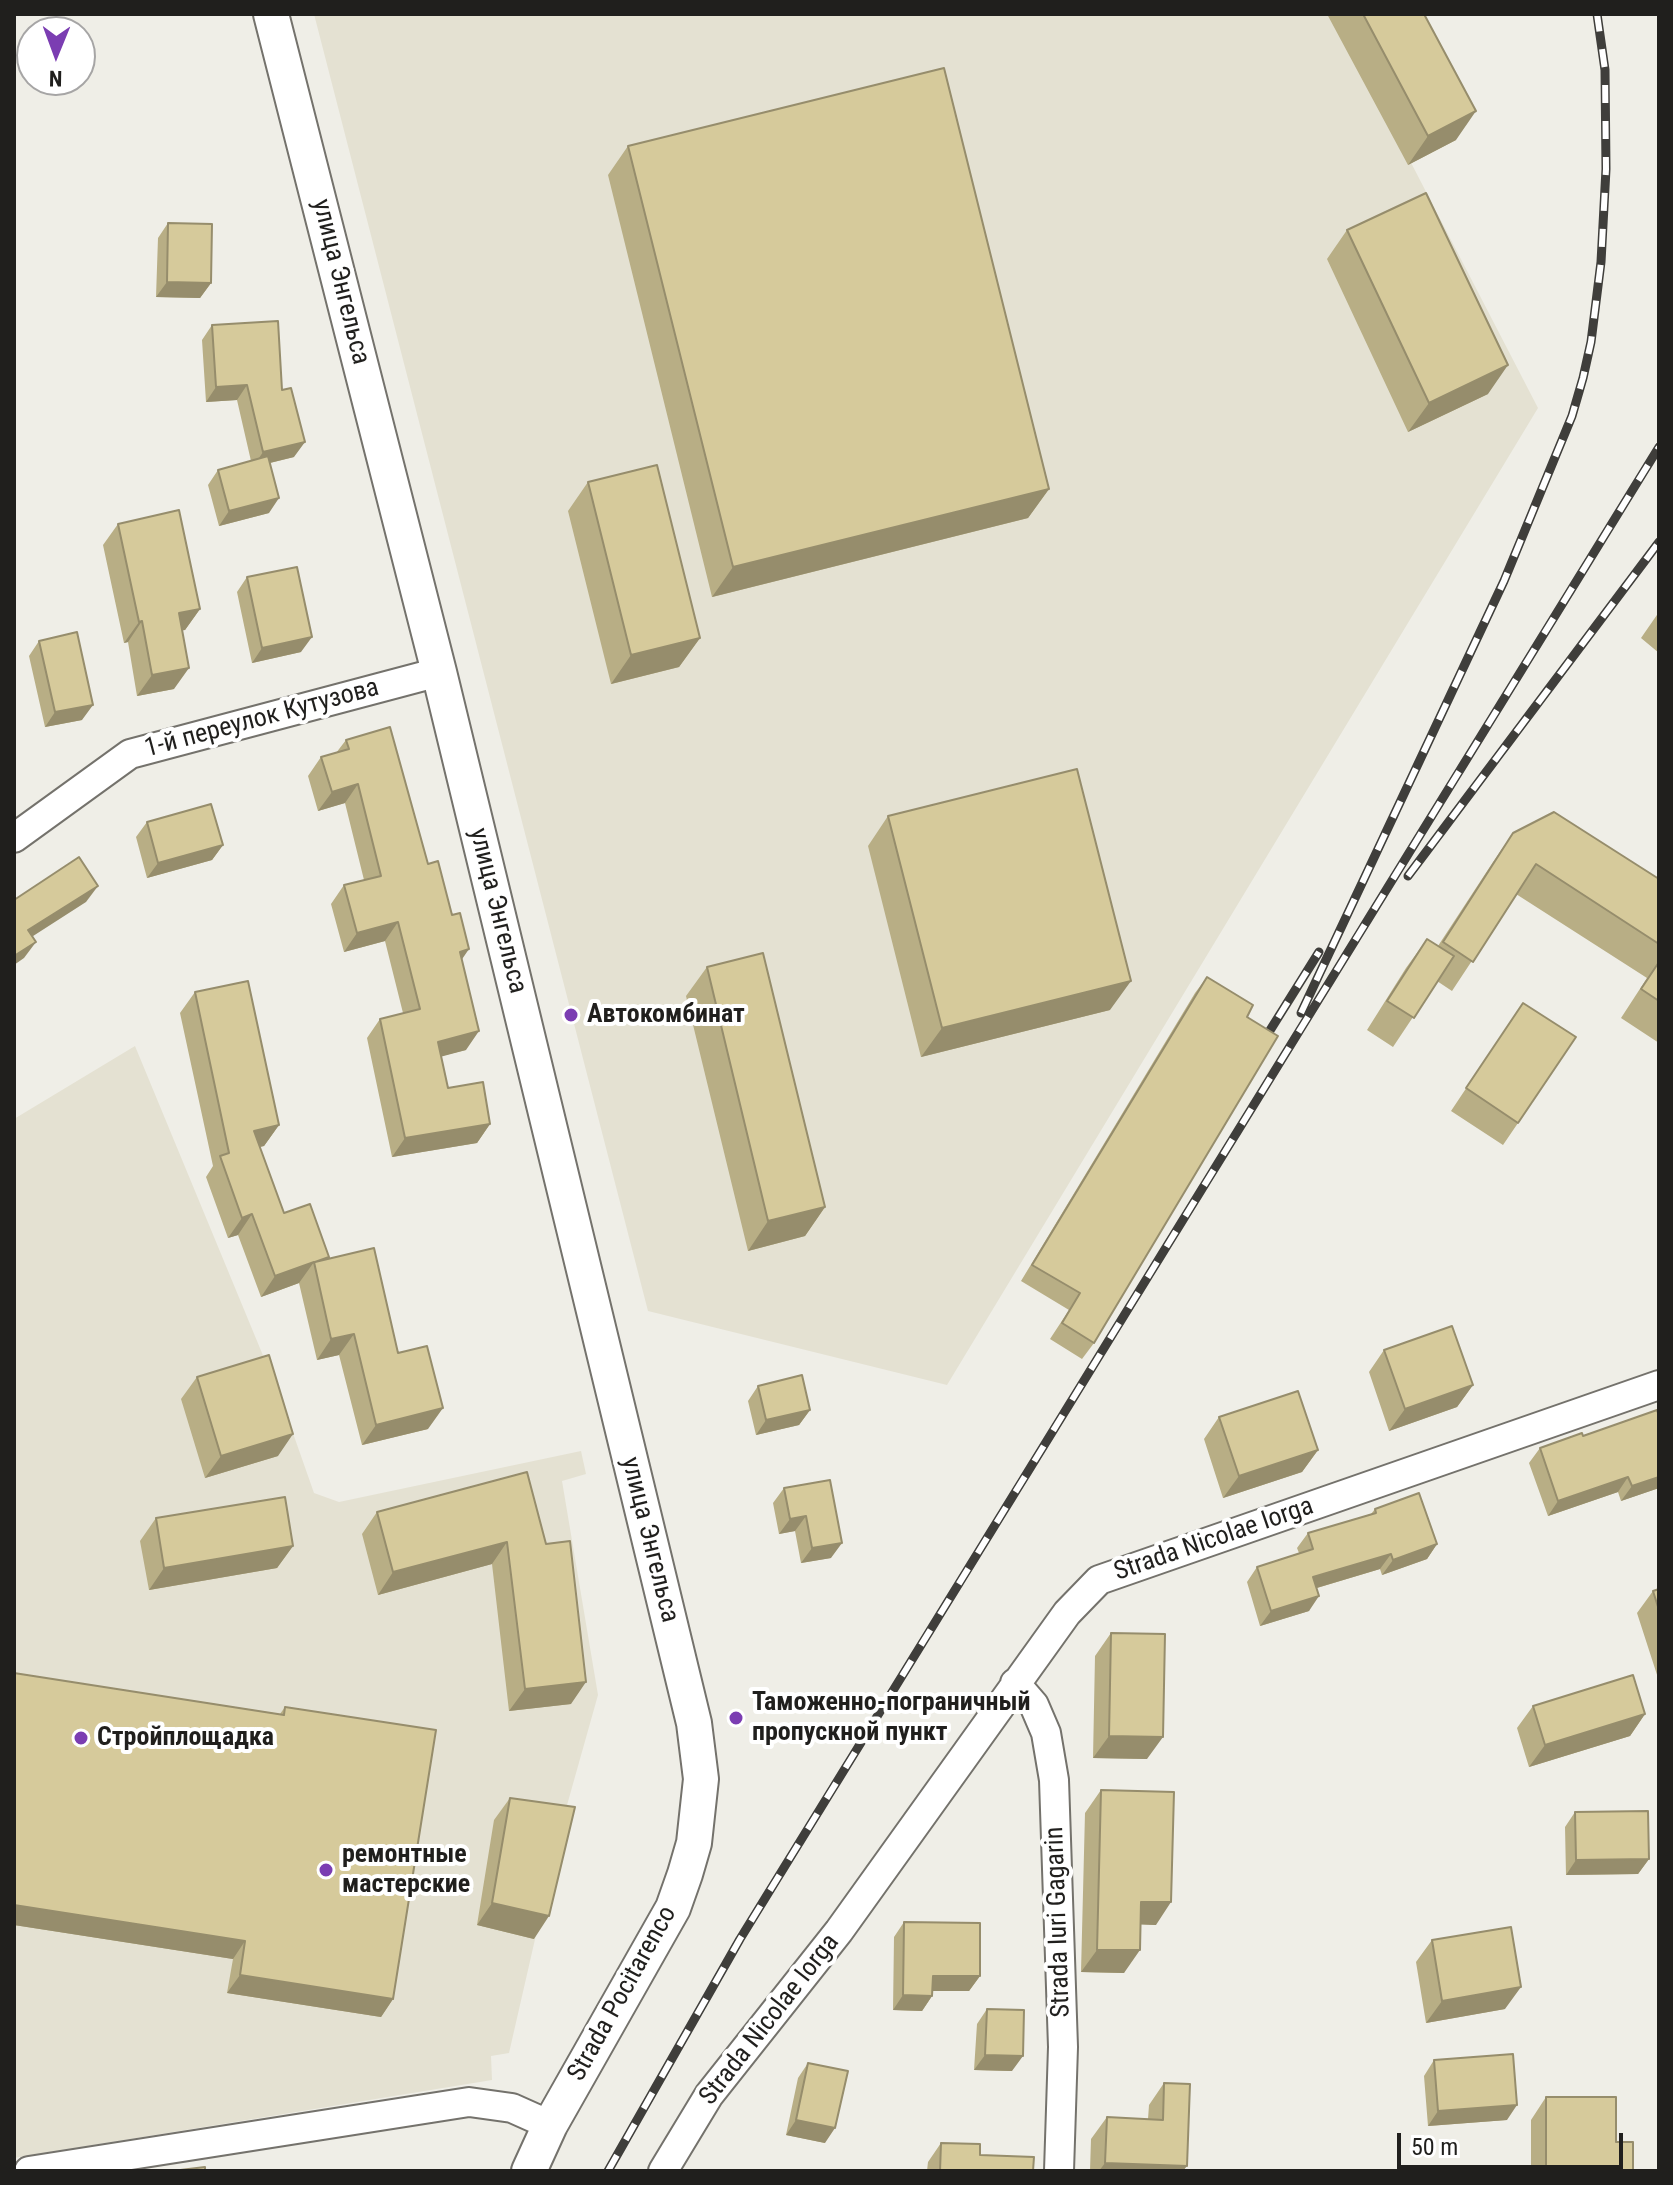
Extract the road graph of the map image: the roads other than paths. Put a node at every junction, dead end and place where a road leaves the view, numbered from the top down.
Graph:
1 (271, 14) edge
2 (439, 672) junction
3 (14, 838) edge
4 (1659, 1385) edge
5 (1015, 1683) junction
6 (699, 1811) joint
7 (550, 2125) junction
8 (663, 2170) edge
9 (29, 2171) edge
10 (529, 2171) edge
11 (1059, 2171) edge

1 - 2 street, улица Энгельса
2 - 3 street, 1-й переулок Кутузова
2 - 6 street, улица Энгельса
4 - 5 street, Strada Nicolae Iorga
5 - 8 street, Strada Nicolae Iorga
5 - 11 street, Strada Iuri Gagarin
6 - 7 street, Strada Pocitarenco
7 - 9 street
7 - 10 street, Strada Pocitarenco

